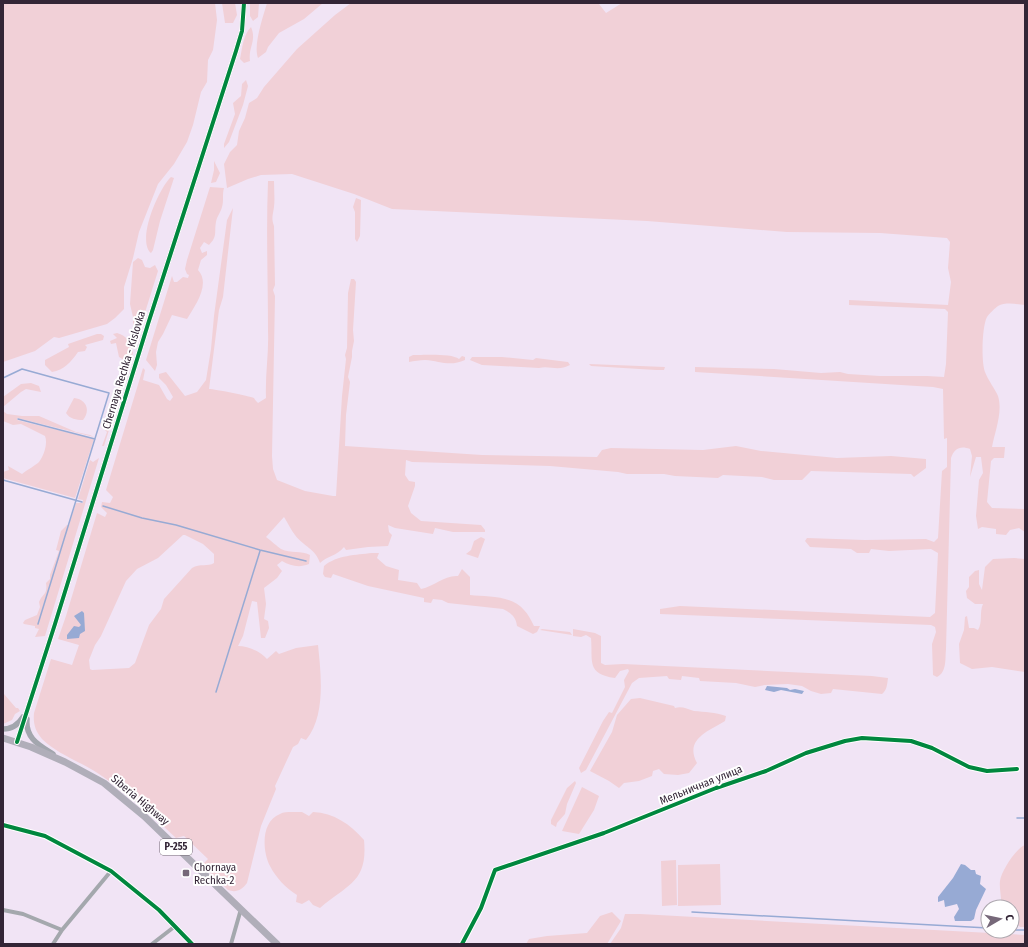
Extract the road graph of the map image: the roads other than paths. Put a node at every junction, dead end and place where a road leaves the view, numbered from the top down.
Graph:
1 (244, 3) edge
2 (28, 708) junction
3 (3, 729) edge
4 (3, 738) edge
5 (17, 742) junction
6 (65, 762) junction
7 (1017, 769) dead end
8 (3, 825) edge
9 (111, 871) junction
10 (240, 909) junction
11 (3, 910) edge
12 (174, 927) junction
13 (62, 930) junction
14 (53, 944) edge
15 (152, 944) edge
16 (192, 944) edge
17 (231, 944) edge
18 (277, 944) edge
19 (462, 944) edge

1 - 2 street, Chernaya Rechka - Kislovka
2 - 3 street
2 - 5 street, Chernaya Rechka - Kislovka
2 - 6 street
4 - 5 highway, Siberia Highway / Р-255
5 - 6 highway, Siberia Highway / Р-255
6 - 10 highway, Siberia Highway / Р-255
7 - 19 street, Мельничная улица
8 - 9 street
9 - 12 street
9 - 13 street
10 - 17 street
10 - 18 highway, Siberia Highway / Р-255
11 - 13 street
12 - 15 street
12 - 16 street
13 - 14 street

